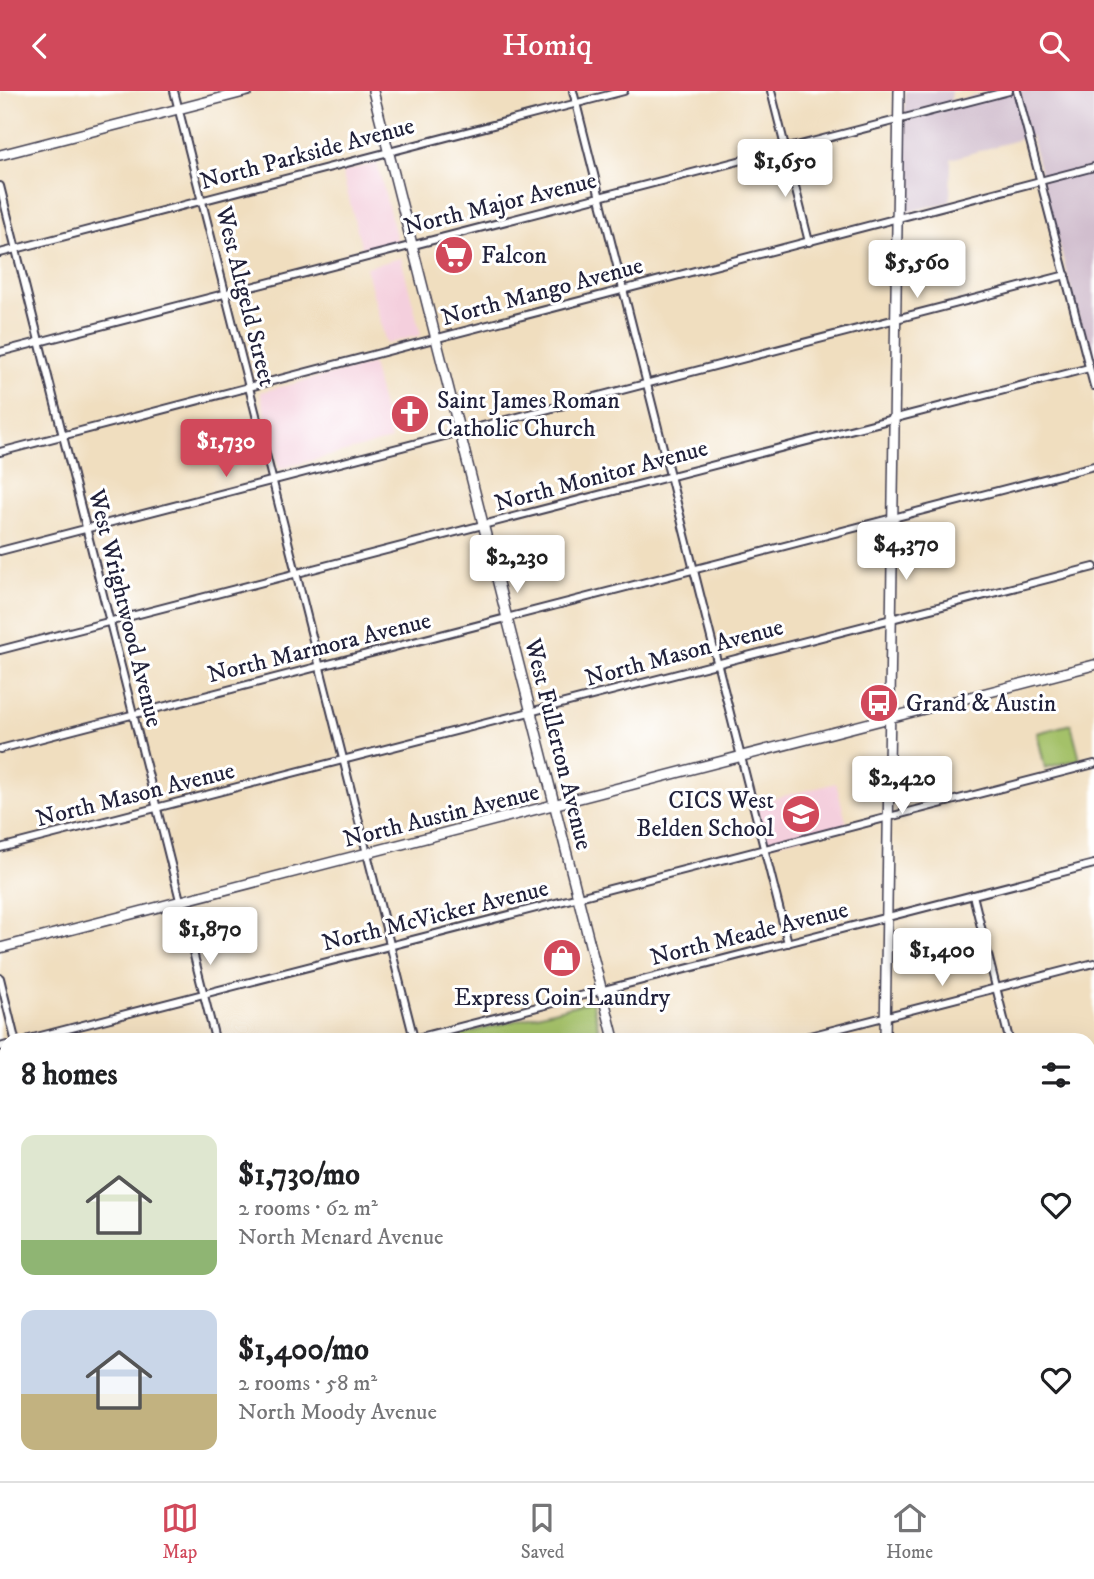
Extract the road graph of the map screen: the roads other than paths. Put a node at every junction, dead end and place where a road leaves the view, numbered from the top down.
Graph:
1 (174, 91) edge
2 (248, 91) edge
3 (373, 91) edge
4 (573, 91) edge
5 (624, 91) edge
6 (771, 91) edge
7 (899, 91) edge
8 (1009, 91) edge
9 (1017, 91) edge
10 (576, 103) junction
11 (178, 109) junction
12 (898, 120) junction
13 (786, 149) junction
14 (388, 152) junction
15 (0, 155) edge
16 (1094, 167) edge
17 (1041, 181) junction
18 (0, 186) edge
19 (600, 197) junction
20 (202, 201) junction
21 (897, 219) junction
22 (809, 242) junction
23 (412, 245) junction
24 (16, 249) junction
25 (0, 253) edge
26 (1066, 275) junction
27 (623, 290) junction
28 (225, 294) junction
29 (895, 320) junction
30 (436, 339) junction
31 (39, 342) junction
32 (0, 352) edge
33 (1089, 368) junction
34 (647, 384) junction
35 (1094, 386) edge
36 (249, 387) junction
37 (893, 419) junction
38 (460, 432) junction
39 (63, 435) junction
40 (0, 452) edge
41 (1094, 466) edge
42 (670, 477) junction
43 (273, 481) junction
44 (892, 519) junction
45 (483, 525) junction
46 (86, 529) junction
47 (0, 551) edge
48 (1094, 567) edge
49 (694, 570) junction
50 (296, 574) junction
51 (507, 618) junction
52 (890, 619) junction
53 (110, 622) junction
54 (0, 650) edge
55 (718, 664) junction
56 (1094, 666) edge
57 (320, 667) junction
58 (531, 712) junction
59 (133, 715) junction
60 (888, 719) junction
61 (0, 749) edge
62 (741, 757) junction
63 (344, 760) junction
64 (1094, 764) edge
65 (555, 805) junction
66 (156, 808) junction
67 (888, 818) junction
68 (0, 848) edge
69 (765, 850) junction
70 (367, 853) junction
71 (1094, 864) edge
72 (974, 895) junction
73 (578, 898) junction
74 (180, 901) junction
75 (885, 918) junction
76 (788, 943) junction
77 (391, 946) junction
78 (0, 948) edge
79 (1094, 963) edge
80 (0, 978) edge
81 (997, 988) junction
82 (602, 991) junction
83 (203, 995) junction
84 (885, 1017) junction
85 (14, 1033) edge
86 (53, 1033) edge
87 (213, 1033) edge
88 (413, 1033) edge
89 (438, 1033) edge
90 (612, 1033) edge
91 (822, 1033) edge
92 (885, 1033) edge
93 (1008, 1033) edge

1 - 11 street, West Altgeld Street
2 - 11 main road
3 - 14 main road, West Fullerton Avenue
4 - 10 street
5 - 10 street, North Parkside Avenue
6 - 13 street
7 - 12 main road
8 - 12 street, North Major Avenue
9 - 17 street
10 - 14 street, North Parkside Avenue
10 - 19 street
11 - 15 main road
11 - 20 street, West Altgeld Street
12 - 13 street, North Major Avenue
12 - 21 main road
13 - 19 street, North Major Avenue
13 - 22 street
14 - 20 street, North Parkside Avenue
14 - 23 main road, West Fullerton Avenue
16 - 17 street, North Mango Avenue
17 - 21 street, North Mango Avenue
17 - 26 street
18 - 24 street, West Wrightwood Avenue
19 - 23 street, North Major Avenue
19 - 27 street
20 - 24 street, North Parkside Avenue
20 - 28 street, West Altgeld Street
21 - 22 street, North Mango Avenue
21 - 29 main road
22 - 27 street, North Mango Avenue
23 - 28 street, North Major Avenue
23 - 30 main road, West Fullerton Avenue
24 - 25 street, North Parkside Avenue
24 - 31 street, West Wrightwood Avenue
26 - 29 street
26 - 33 street
27 - 30 street, North Mango Avenue
27 - 34 street
28 - 31 street, North Major Avenue
28 - 36 street, West Altgeld Street
29 - 34 street
29 - 37 main road
30 - 36 street, North Mango Avenue
30 - 38 main road, West Fullerton Avenue
31 - 32 street, North Major Avenue
31 - 39 street, West Wrightwood Avenue
33 - 35 street
33 - 37 street, North Monitor Avenue
34 - 38 street
34 - 42 street
36 - 39 street, North Mango Avenue
36 - 43 street, West Altgeld Street
37 - 42 street, North Monitor Avenue
37 - 44 main road
38 - 43 street
38 - 45 main road, West Fullerton Avenue
39 - 40 street, North Mango Avenue
39 - 46 street, West Wrightwood Avenue
41 - 44 street, North Marmora Avenue
42 - 45 street, North Monitor Avenue
42 - 49 street
43 - 46 street
43 - 50 street, West Altgeld Street
44 - 49 street, North Marmora Avenue
44 - 52 main road
45 - 50 street, North Monitor Avenue
45 - 51 main road, West Fullerton Avenue
46 - 47 street
46 - 53 street, West Wrightwood Avenue
48 - 52 street, North Mason Avenue
49 - 51 street, North Marmora Avenue
49 - 55 street
50 - 53 street, North Monitor Avenue
50 - 57 street, West Altgeld Street
51 - 57 street, North Marmora Avenue
51 - 58 main road, West Fullerton Avenue
52 - 55 street, North Mason Avenue
52 - 60 main road
53 - 54 street, North Monitor Avenue
53 - 59 street, West Wrightwood Avenue
55 - 58 street, North Mason Avenue
55 - 62 street
56 - 60 main road, North Austin Avenue
57 - 59 street, North Marmora Avenue
57 - 63 street, West Altgeld Street
58 - 63 street, North Mason Avenue
58 - 65 main road, West Fullerton Avenue
59 - 61 street, North Marmora Avenue
59 - 66 street, West Wrightwood Avenue
60 - 62 main road, North Austin Avenue
60 - 67 main road
62 - 65 main road, North Austin Avenue
62 - 69 street
63 - 66 street, North Mason Avenue
63 - 70 street, West Altgeld Street
64 - 67 street, North McVicker Avenue
65 - 70 main road, North Austin Avenue
65 - 73 main road, West Fullerton Avenue
66 - 68 street, North Mason Avenue
66 - 74 street, West Wrightwood Avenue
67 - 69 street, North McVicker Avenue
67 - 75 main road
69 - 73 street, North McVicker Avenue
69 - 76 street
70 - 74 main road, North Austin Avenue
70 - 77 street, West Altgeld Street
71 - 72 street, North Meade Avenue
72 - 75 street, North Meade Avenue
72 - 81 street
73 - 77 street, North McVicker Avenue
73 - 82 main road, West Fullerton Avenue
74 - 78 main road, North Austin Avenue
74 - 83 street, West Wrightwood Avenue
75 - 76 street, North Meade Avenue
75 - 84 main road
76 - 82 street, North Meade Avenue
77 - 83 street, North McVicker Avenue
77 - 88 street, West Altgeld Street
79 - 81 street
80 - 85 street
81 - 84 street
81 - 93 street
82 - 89 street, North Meade Avenue
82 - 90 main road, West Fullerton Avenue
83 - 86 street, North McVicker Avenue
83 - 87 street, West Wrightwood Avenue
84 - 91 street
84 - 92 main road

